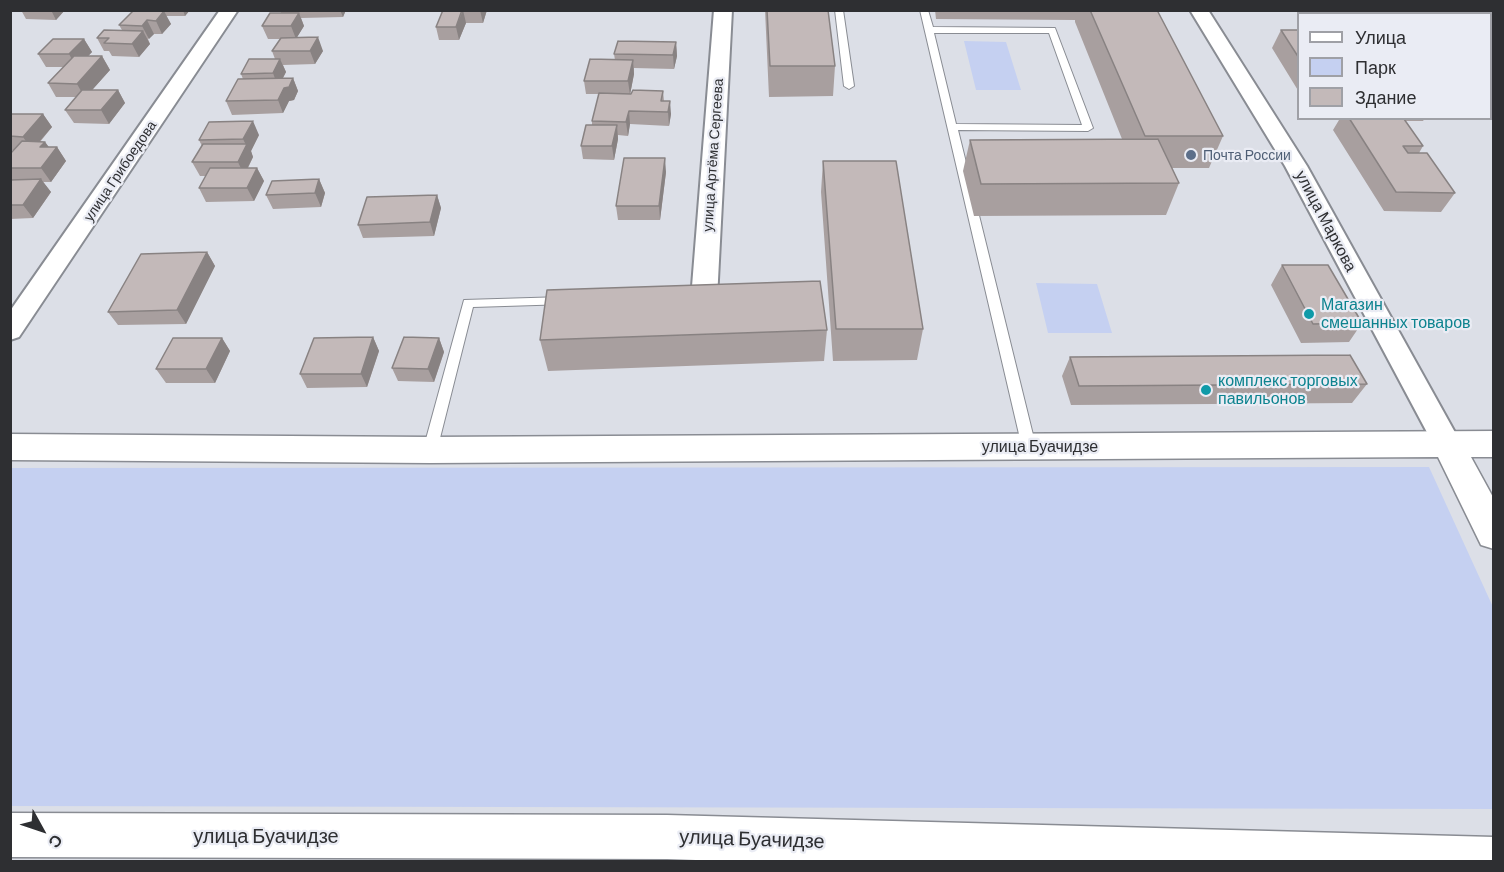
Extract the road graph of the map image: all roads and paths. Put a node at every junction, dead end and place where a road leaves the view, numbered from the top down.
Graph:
1 (229, 10) edge
2 (723, 10) edge
3 (839, 10) edge
4 (924, 10) edge
5 (1199, 10) edge
6 (929, 30) junction
7 (849, 86) dead end
8 (952, 127) junction
9 (698, 299) edge
10 (574, 301) edge
11 (10, 331) edge
12 (1494, 444) edge
13 (1448, 445) junction
14 (10, 447) edge
15 (1029, 447) junction
16 (430, 450) junction
17 (1494, 534) edge
18 (10, 835) edge
19 (666, 849) edge
20 (1494, 859) edge

1 - 11 street, улица Грибоедова
2 - 9 street, улица Артёма Сергеева
3 - 7 lane
4 - 6 lane
5 - 13 street, улица Маркова
6 - 8 lane
6 - 8 lane
8 - 15 lane
10 - 16 lane
12 - 13 main road, улица Буачидзе
13 - 15 main road, улица Буачидзе
13 - 17 main road, улица Маркова
14 - 16 main road, улица Буачидзе
15 - 16 main road, улица Буачидзе
18 - 19 main road, улица Буачидзе
19 - 20 main road, улица Буачидзе

